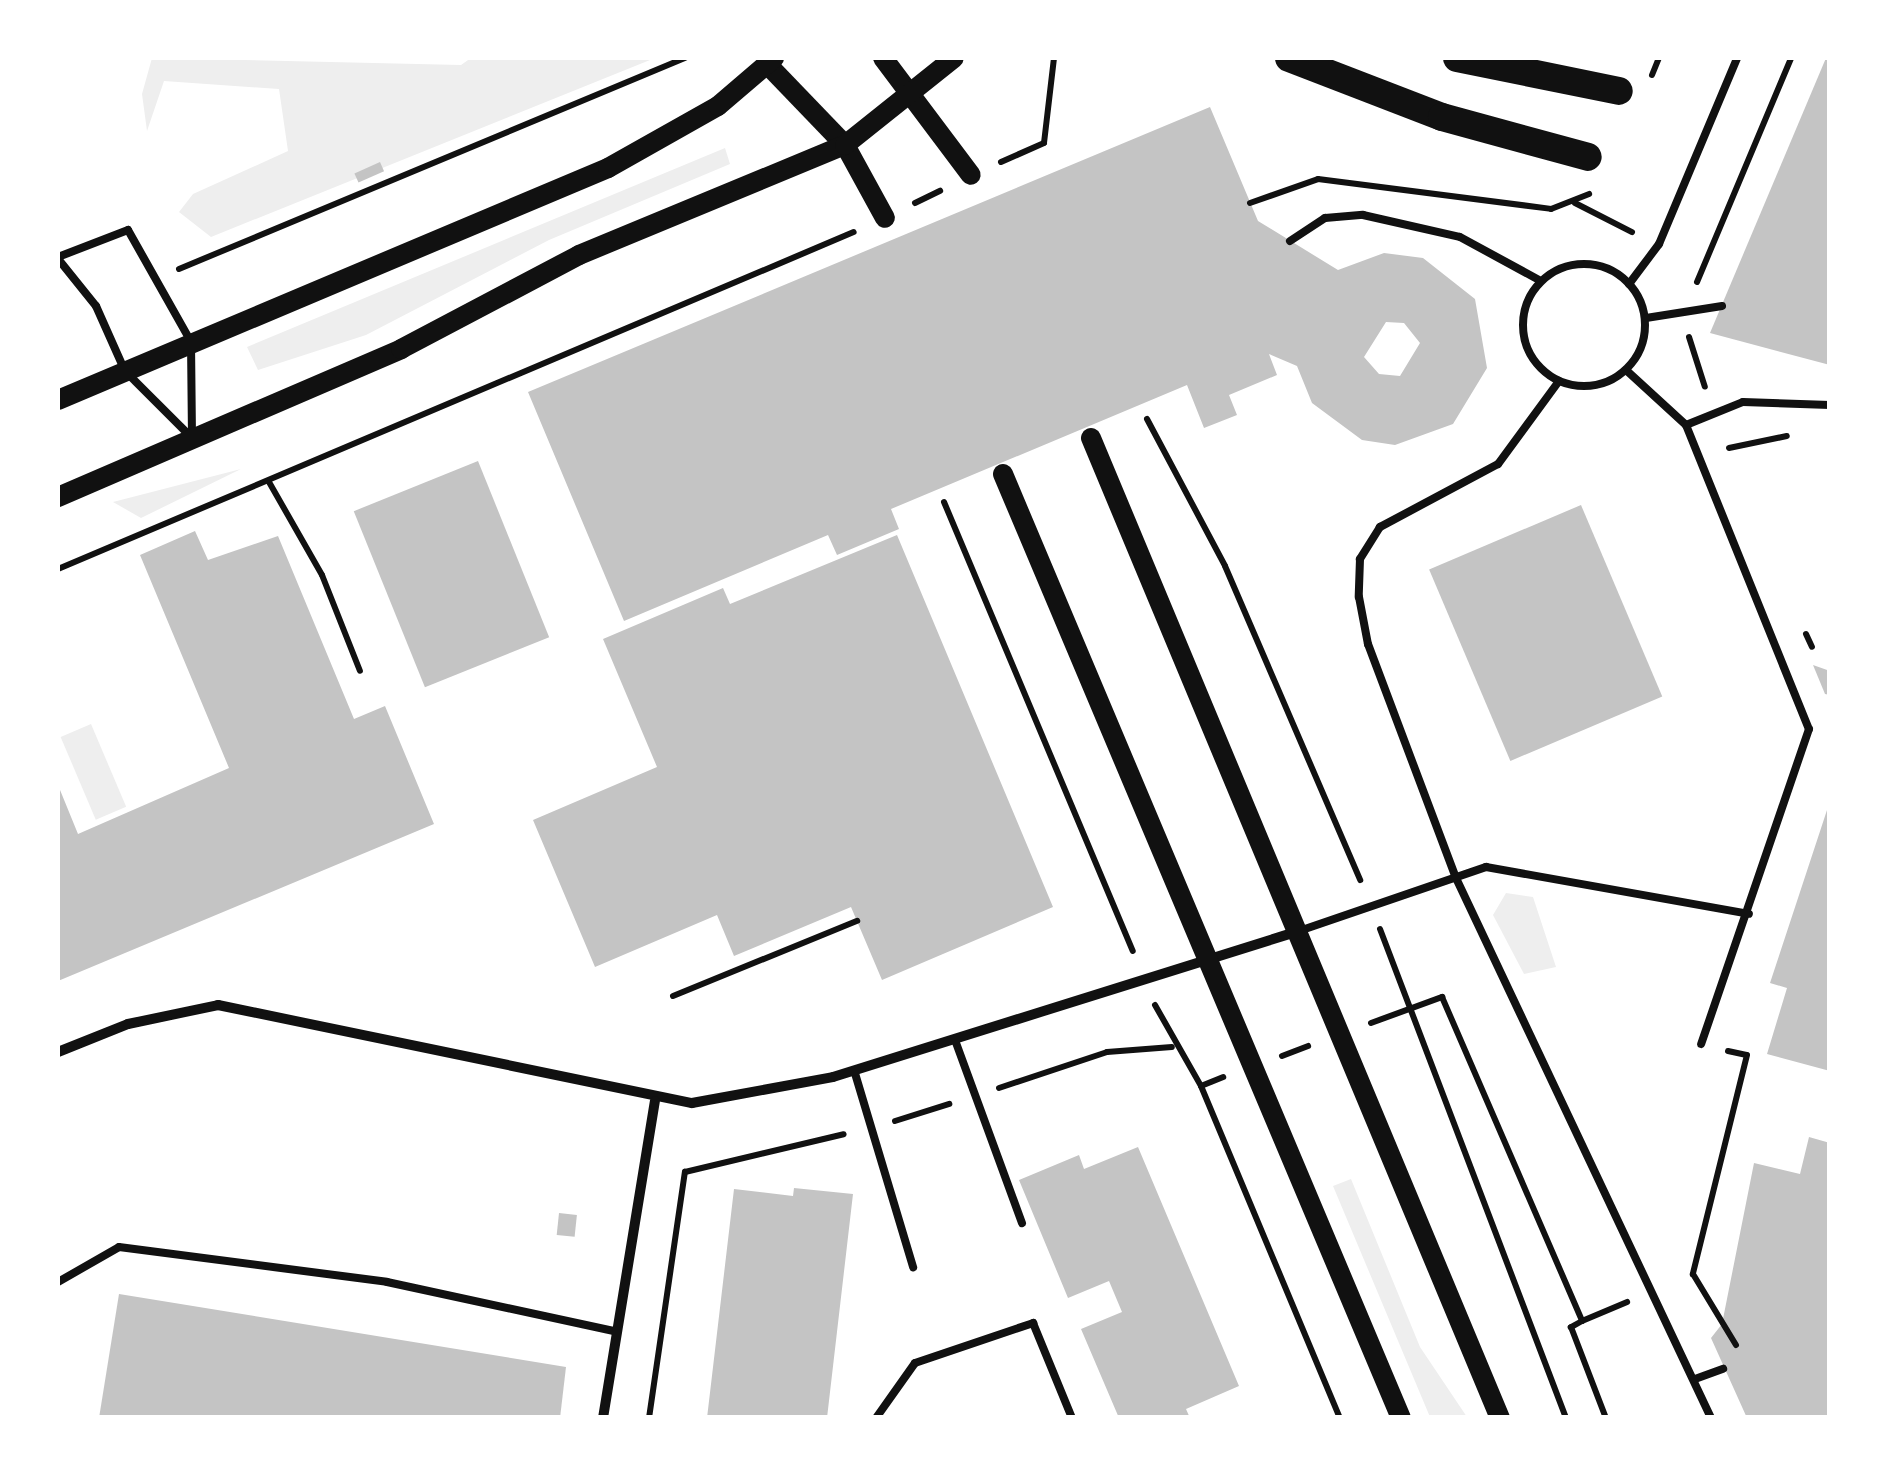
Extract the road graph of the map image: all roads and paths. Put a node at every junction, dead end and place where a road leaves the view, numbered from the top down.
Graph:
1 (686, 58) edge
2 (883, 58) edge
3 (954, 58) edge
4 (1054, 58) edge
5 (1289, 58) edge
6 (1457, 58) edge
7 (1659, 58) edge
8 (1736, 58) edge
9 (1791, 58) edge
10 (771, 61) edge
11 (1632, 91) joint
12 (917, 96) junction
13 (846, 145) junction
14 (1588, 157) dead end
15 (971, 176) junction
16 (1602, 182) dead end
17 (1250, 202) dead end
18 (1575, 203) junction
19 (885, 218) junction
20 (1632, 232) dead end
21 (1290, 241) dead end
22 (209, 257) dead end
23 (58, 259) edge
24 (1541, 281) junction
25 (1630, 284) junction
26 (1722, 306) dead end
27 (1686, 307) junction
28 (1646, 318) junction
29 (1689, 335) dead end
30 (191, 342) junction
31 (1700, 369) dead end
32 (1626, 370) junction
33 (124, 371) junction
34 (1559, 381) junction
35 (58, 400) edge
36 (1830, 404) edge
37 (1686, 425) junction
38 (1807, 435) dead end
39 (192, 438) junction
40 (1091, 438) dead end
41 (1730, 448) dead end
42 (1003, 474) dead end
43 (269, 482) junction
44 (58, 497) edge
45 (944, 502) dead end
46 (58, 569) edge
47 (360, 671) dead end
48 (1456, 878) junction
49 (1748, 914) junction
50 (1118, 916) dead end
51 (857, 920) dead end
52 (1299, 931) junction
53 (1212, 958) junction
54 (673, 996) dead end
55 (1409, 1010) dead end
56 (955, 1040) junction
57 (1700, 1044) joint
58 (58, 1052) edge
59 (854, 1070) junction
60 (975, 1096) junction
61 (655, 1101) junction
62 (872, 1129) junction
63 (1022, 1223) dead end
64 (913, 1266) dead end
65 (58, 1282) edge
66 (614, 1332) junction
67 (1747, 1363) dead end
68 (1723, 1370) dead end
69 (1695, 1379) junction
70 (603, 1418) edge
71 (649, 1418) edge
72 (876, 1418) edge
73 (1072, 1418) edge
74 (1340, 1418) edge
75 (1400, 1418) edge
76 (1500, 1418) edge
77 (1606, 1418) edge
78 (1711, 1418) edge

1 - 22 path
2 - 12 main road
3 - 12 main road
4 - 15 path
5 - 14 highway
6 - 11 highway
7 - 11 path
8 - 25 lane
9 - 27 path
10 - 13 main road
10 - 30 main road
12 - 13 main road
12 - 15 main road
13 - 19 main road
13 - 39 main road
15 - 19 path
16 - 18 path
17 - 18 path
18 - 20 path
19 - 43 path
21 - 24 lane
23 - 30 lane
23 - 33 lane
24 - 25 lane
24 - 34 lane
25 - 28 lane
26 - 27 lane
27 - 28 lane
28 - 32 lane
29 - 31 path
30 - 33 main road
30 - 39 lane
32 - 34 lane
32 - 37 lane
33 - 35 main road
33 - 39 lane
34 - 48 lane
36 - 37 lane
37 - 49 lane
38 - 41 path
39 - 44 main road
40 - 52 main road
42 - 53 main road
43 - 46 path
43 - 47 path
45 - 50 path
48 - 49 lane
48 - 52 lane
48 - 69 lane
49 - 57 lane
51 - 54 path
52 - 53 street
52 - 76 main road
53 - 56 street
53 - 75 main road
55 - 77 path
56 - 59 street
56 - 60 lane
57 - 67 path
58 - 61 street
59 - 61 street
59 - 62 lane
60 - 62 path
60 - 63 lane
60 - 74 path
61 - 66 street
62 - 64 lane
62 - 71 path
65 - 66 lane
66 - 70 street
68 - 69 lane
69 - 78 lane
72 - 73 lane

